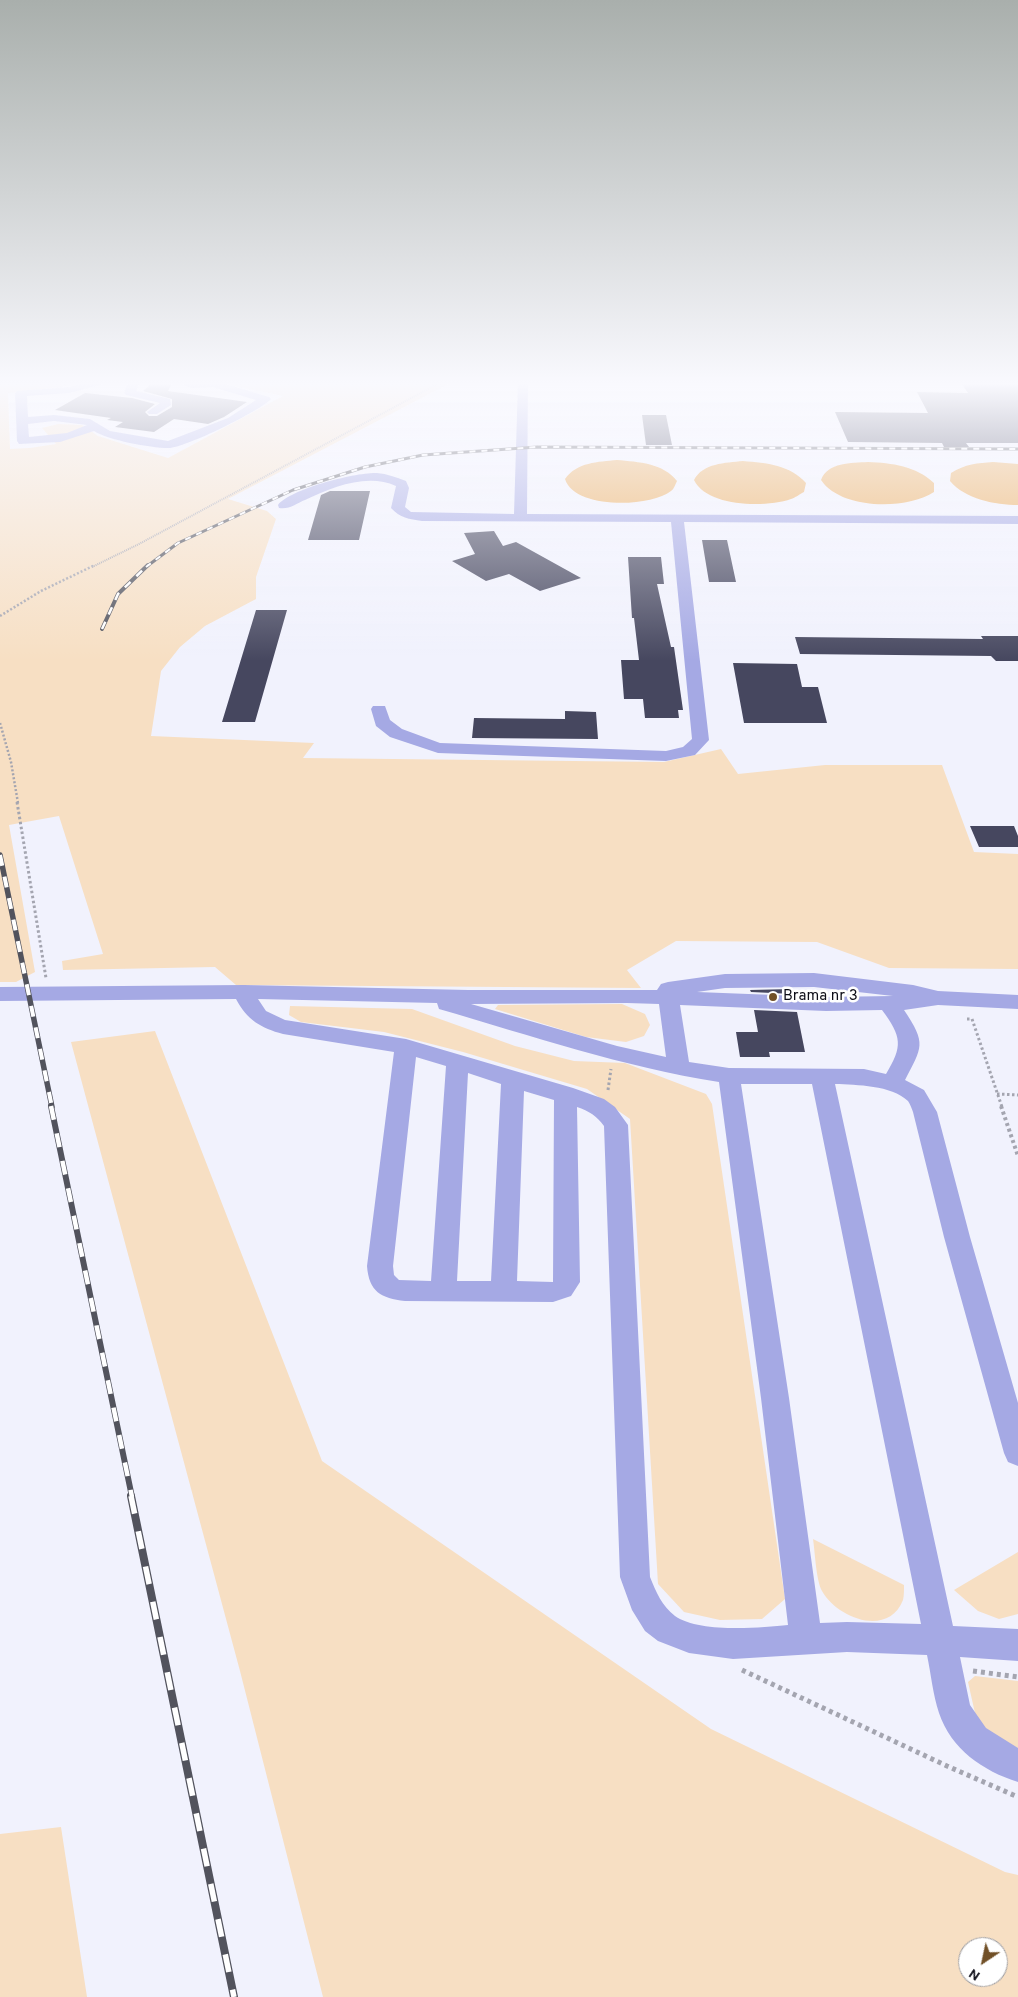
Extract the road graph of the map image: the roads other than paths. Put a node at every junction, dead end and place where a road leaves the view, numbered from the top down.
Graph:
1 (521, 474) edge
2 (284, 505) dead end
3 (520, 518) junction
4 (677, 518) junction
5 (1018, 520) edge
6 (379, 709) dead end
7 (244, 992) junction
8 (276, 993) junction
9 (0, 994) edge
10 (668, 994) junction
11 (423, 996) junction
12 (938, 998) junction
13 (1018, 1002) edge
14 (888, 1004) junction
15 (283, 1027) junction
16 (406, 1046) junction
17 (458, 1061) junction
18 (679, 1068) junction
19 (729, 1076) junction
20 (822, 1076) junction
21 (513, 1078) junction
22 (892, 1083) junction
23 (565, 1094) junction
24 (443, 1292) junction
25 (504, 1292) junction
26 (1018, 1453) edge
27 (806, 1639) junction
28 (1018, 1646) edge
29 (944, 1655) junction
30 (1018, 1765) edge

1 - 3 street
2 - 3 street
3 - 4 street
4 - 5 street
4 - 6 street
7 - 8 street
7 - 9 street
7 - 15 street
8 - 11 street
8 - 15 street
10 - 11 street
10 - 12 street
10 - 14 street
10 - 18 street
11 - 18 street
12 - 13 street
12 - 14 street
14 - 22 street
15 - 16 street
16 - 17 street
16 - 24 street
17 - 21 street
17 - 24 street
18 - 19 street
19 - 20 street
19 - 27 street
20 - 22 street
20 - 29 street
21 - 23 street
21 - 25 street
22 - 26 street
23 - 25 street
23 - 27 street
24 - 25 street
27 - 29 street
28 - 29 street
29 - 30 street

